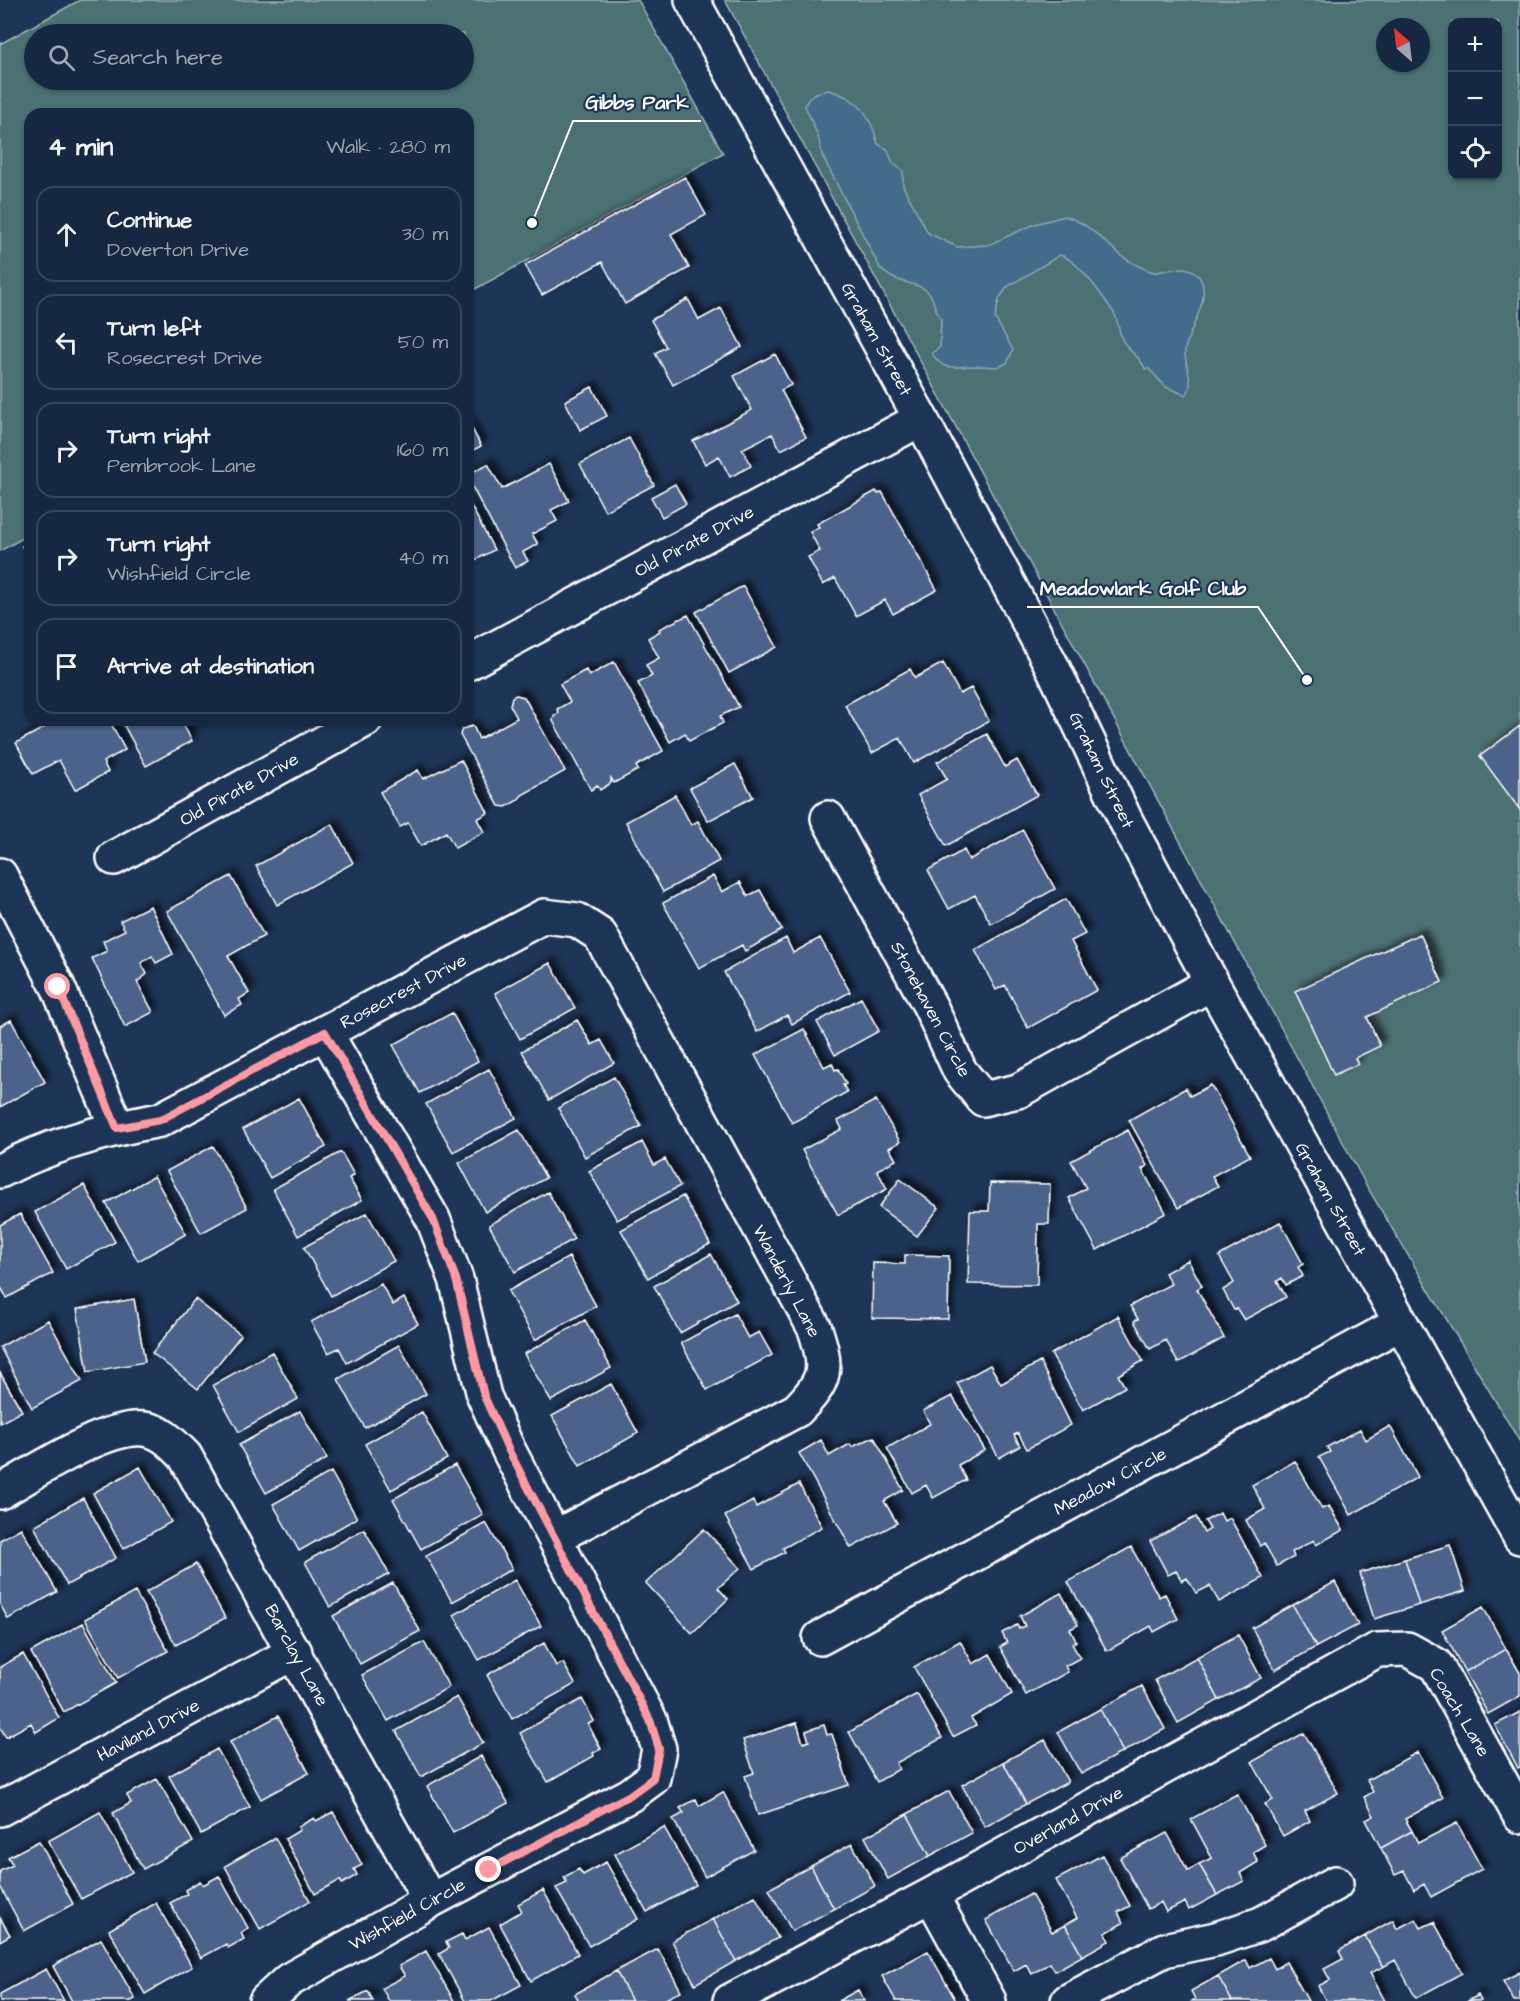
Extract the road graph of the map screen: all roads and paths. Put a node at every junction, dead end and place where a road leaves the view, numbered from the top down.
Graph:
1 (692, 0) edge
2 (921, 419) junction
3 (474, 660) edge
4 (353, 726) edge
5 (828, 818) dead end
6 (114, 858) dead end
7 (0, 875) edge
8 (577, 920) joint
9 (1212, 983) junction
10 (325, 1032) junction
11 (117, 1128) junction
12 (0, 1171) edge
13 (1400, 1324) junction
14 (0, 1492) edge
15 (555, 1537) junction
16 (1520, 1537) edge
17 (820, 1638) dead end
18 (1407, 1648) joint
19 (295, 1652) junction
20 (0, 1809) edge
21 (1520, 1816) edge
22 (1336, 1883) dead end
23 (931, 1894) junction
24 (430, 1901) junction
25 (266, 2001) edge
26 (730, 2001) edge
27 (989, 2001) edge
28 (1068, 2001) edge

1 - 2 street, Graham Street
2 - 3 street, Old Pirate Drive
2 - 9 street, Graham Street
4 - 6 street, Old Pirate Drive
5 - 9 street, Stonehaven Circle
7 - 11 street
8 - 10 street, Rosecrest Drive
8 - 15 street, Wanderly Lane
9 - 13 street, Graham Street
10 - 11 street, Rosecrest Drive
10 - 15 street
11 - 12 street, Rosecrest Drive
13 - 16 street, Graham Street
13 - 17 street, Meadow Circle
14 - 19 street, Barclay Lane
15 - 24 street, Wishfield Circle
18 - 21 street, Coach Lane
18 - 23 street, Overland Drive
19 - 20 street, Haviland Drive
19 - 24 street, Barclay Lane
22 - 28 street
23 - 26 street, Overland Drive
23 - 27 street
24 - 25 street, Wishfield Circle

